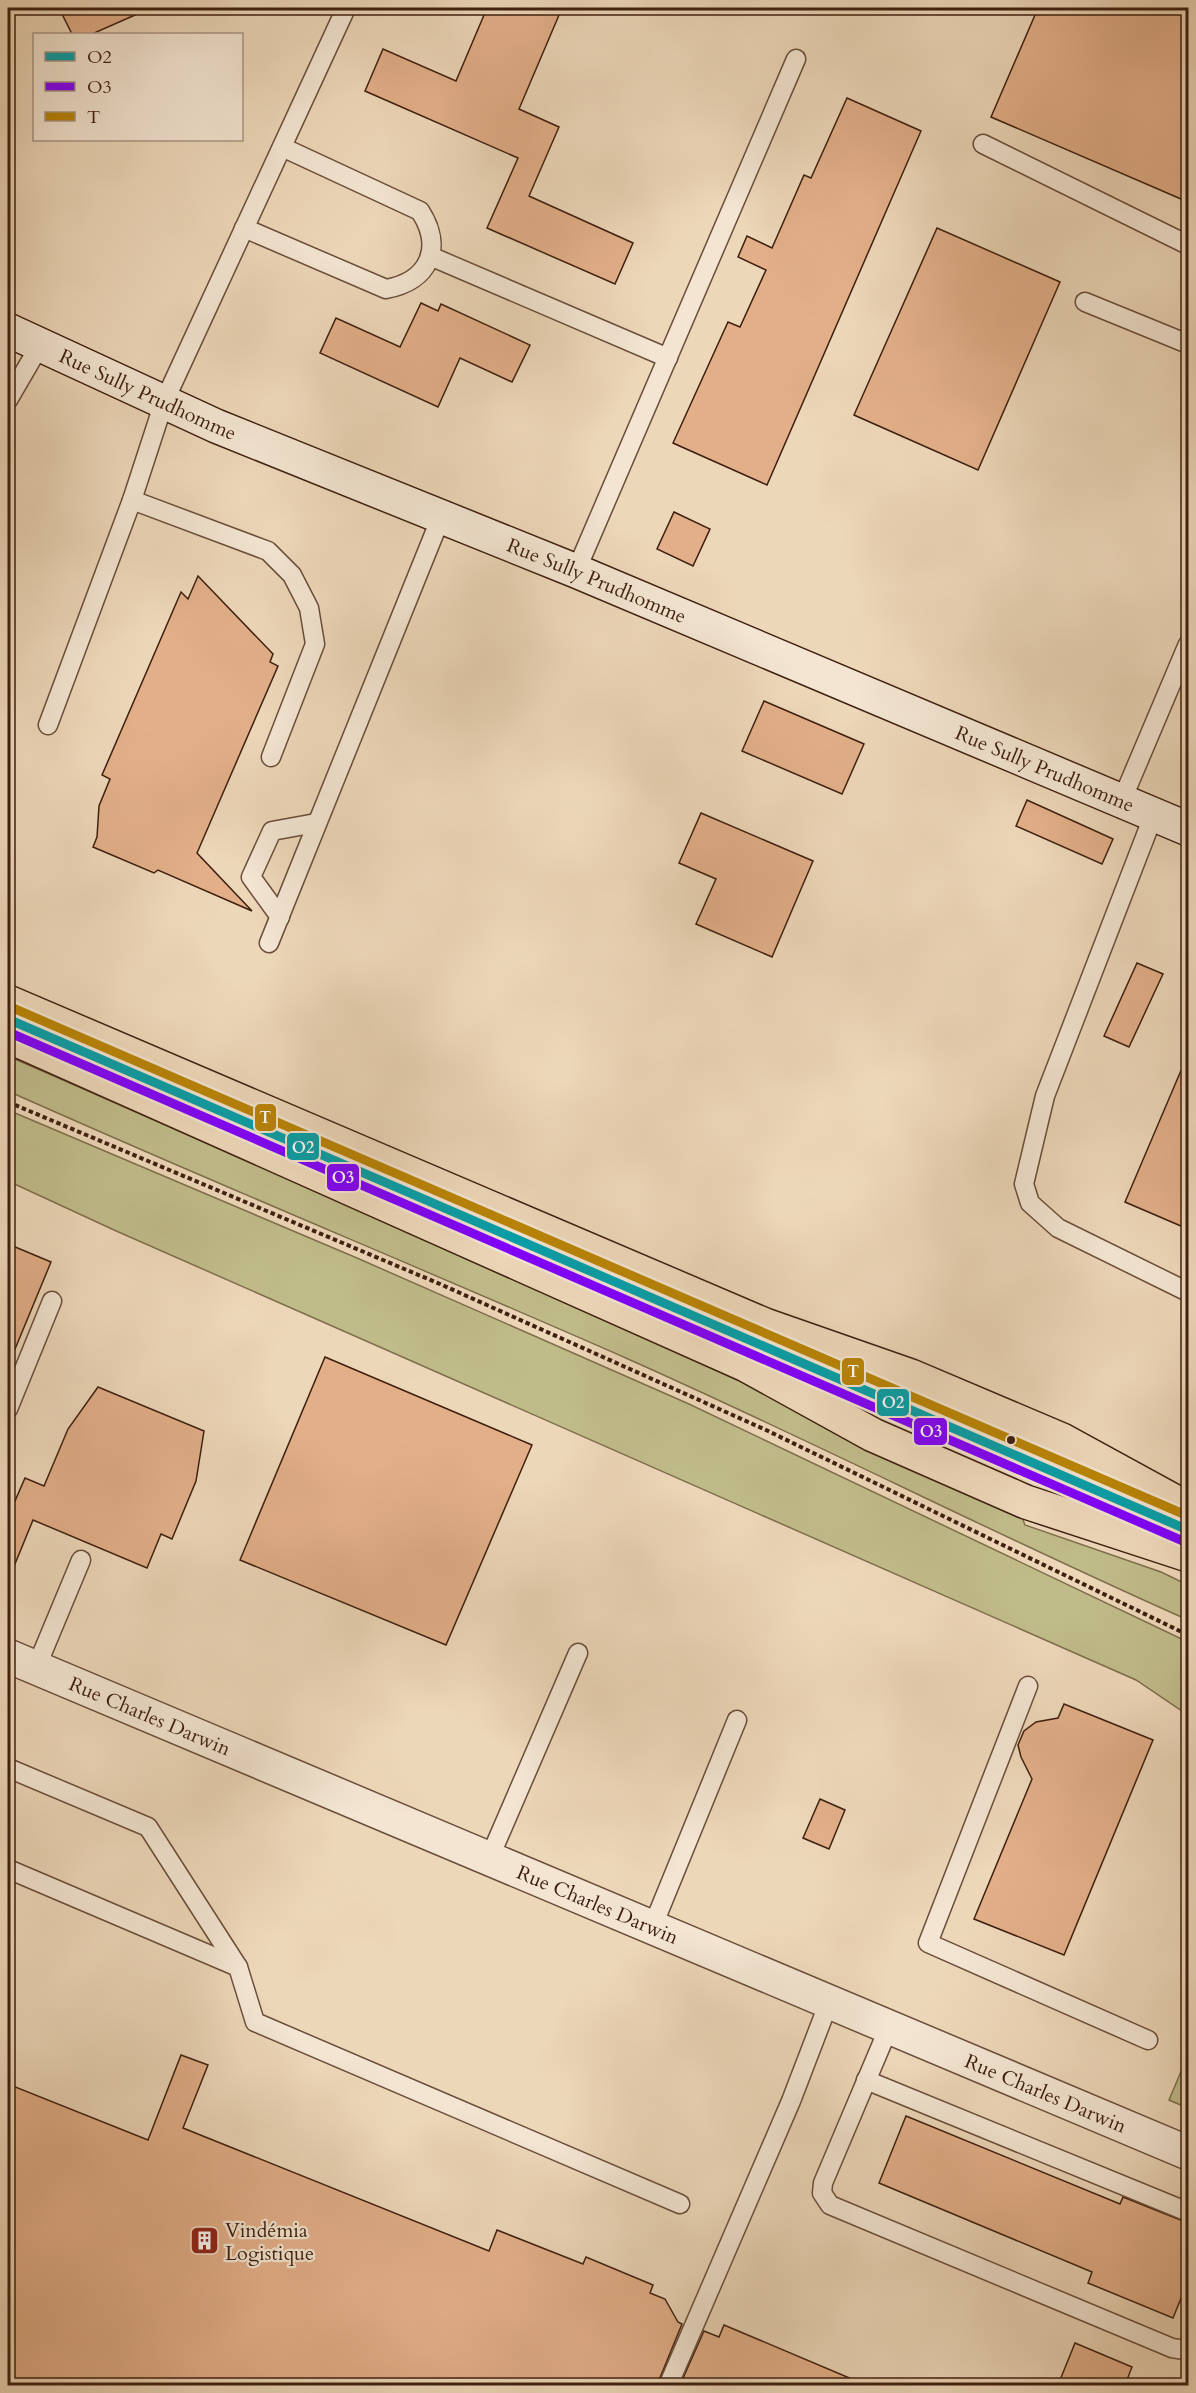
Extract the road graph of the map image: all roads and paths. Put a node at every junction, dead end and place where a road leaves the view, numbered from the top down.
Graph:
1 (346, 8) edge
2 (796, 59) dead end
3 (984, 144) dead end
4 (282, 147) junction
5 (244, 228) junction
6 (1188, 245) edge
7 (430, 256) junction
8 (1085, 302) dead end
9 (8, 330) edge
10 (1188, 344) edge
11 (40, 345) junction
12 (668, 358) junction
13 (8, 400) edge
14 (164, 402) junction
15 (132, 500) junction
16 (441, 517) junction
17 (576, 571) junction
18 (1188, 644) edge
19 (48, 725) dead end
20 (271, 758) dead end
21 (1122, 800) junction
22 (1154, 814) junction
23 (316, 823) junction
24 (1188, 829) edge
25 (280, 917) junction
26 (269, 943) dead end
27 (8, 1002) edge
28 (8, 1019) edge
29 (8, 1036) edge
30 (8, 1102) edge
31 (1188, 1292) edge
32 (52, 1301) dead end
33 (8, 1409) edge
34 (1188, 1530) edge
35 (81, 1560) dead end
36 (1188, 1635) edge
37 (578, 1653) dead end
38 (22, 1662) edge
39 (1028, 1686) dead end
40 (738, 1720) dead end
41 (8, 1768) edge
42 (489, 1859) junction
43 (8, 1869) edge
44 (652, 1928) junction
45 (238, 1967) junction
46 (829, 2002) junction
47 (889, 2027) junction
48 (1148, 2040) dead end
49 (866, 2080) junction
50 (1188, 2153) edge
51 (680, 2204) dead end
52 (1188, 2212) edge
53 (1188, 2348) edge
54 (668, 2385) edge

1 - 4 lane
2 - 12 lane
3 - 6 lane
4 - 5 lane
4 - 7 lane
5 - 7 lane
5 - 14 lane
7 - 12 lane
8 - 10 lane
9 - 11 street, Rue Sully Prudhomme
11 - 13 lane
11 - 14 street, Rue Sully Prudhomme
12 - 17 lane
14 - 15 lane
14 - 16 street, Rue Sully Prudhomme
15 - 19 lane
15 - 20 lane
16 - 17 street, Rue Sully Prudhomme
16 - 23 lane
17 - 21 street, Rue Sully Prudhomme
18 - 21 lane
21 - 22 street, Rue Sully Prudhomme
22 - 24 street, Rue Sully Prudhomme
22 - 31 lane
23 - 25 lane
23 - 25 lane
25 - 26 lane
27 - 34 main road
28 - 34 lane
29 - 34 main road
30 - 36 path
32 - 33 lane
35 - 38 lane
37 - 42 lane
38 - 42 street, Rue Charles Darwin
39 - 48 lane
40 - 44 lane
41 - 45 lane
42 - 44 street, Rue Charles Darwin
43 - 45 lane
44 - 46 street, Rue Charles Darwin
45 - 51 lane
46 - 47 street, Rue Charles Darwin
46 - 54 lane
47 - 49 lane
47 - 50 street, Rue Charles Darwin
49 - 52 lane
49 - 53 lane

